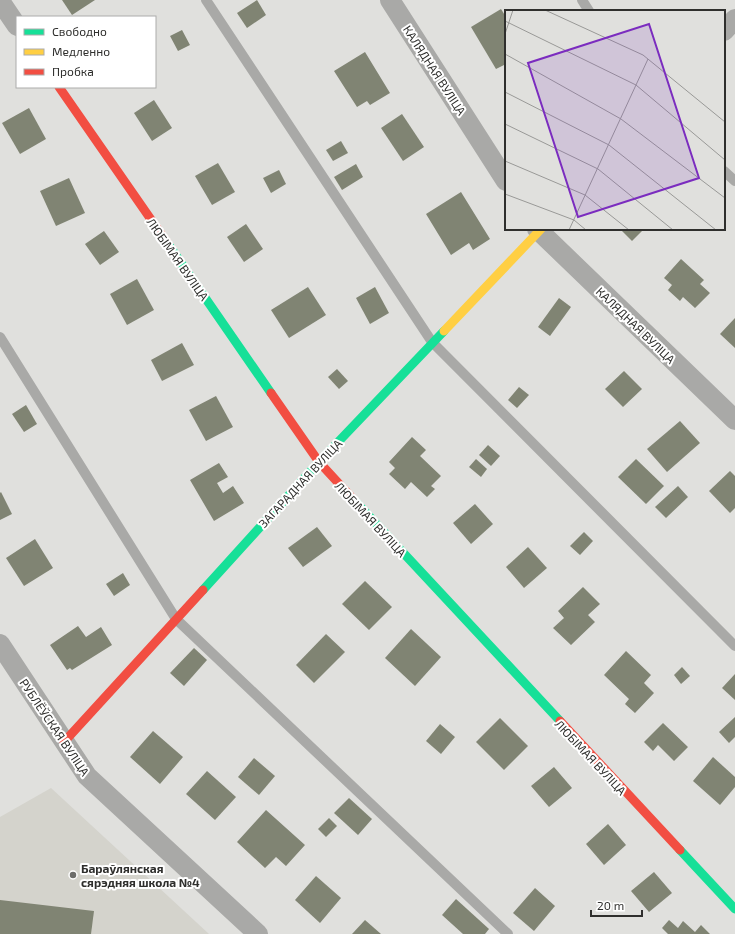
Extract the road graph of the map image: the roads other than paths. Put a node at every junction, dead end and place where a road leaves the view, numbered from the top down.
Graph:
1 (206, 0) edge
2 (390, 0) edge
3 (582, 0) edge
4 (0, 2) edge
5 (588, 10) edge
6 (735, 19) edge
7 (16, 25) edge
8 (725, 30) edge
9 (60, 88) edge
10 (725, 172) edge
11 (505, 179) edge
12 (735, 181) edge
13 (539, 230) edge
14 (0, 337) edge
15 (432, 342) junction
16 (735, 420) edge
17 (319, 462) junction
18 (176, 619) junction
19 (0, 644) edge
20 (735, 646) edge
21 (64, 742) junction
22 (735, 909) edge
23 (258, 934) edge
24 (508, 934) edge

1 - 15 lane
2 - 11 street, КАЛЯДНАЯ ВУЛІЦА
3 - 5 lane
4 - 7 street
6 - 8 street
9 - 17 street, ЛЮБІМАЯ ВУЛІЦА
10 - 12 lane
13 - 15 street, ЗАГАРАДНАЯ ВУЛІЦА
13 - 16 street, КАЛЯДНАЯ ВУЛІЦА
14 - 18 lane
15 - 17 street, ЗАГАРАДНАЯ ВУЛІЦА
15 - 20 lane
17 - 18 street, ЗАГАРАДНАЯ ВУЛІЦА
17 - 22 street, ЛЮБІМАЯ ВУЛІЦА
18 - 21 street, ЗАГАРАДНАЯ ВУЛІЦА
18 - 24 lane
19 - 21 street, РУБЛЁЎСКАЯ ВУЛІЦА
21 - 23 street, РУБЛЁЎСКАЯ ВУЛІЦА

